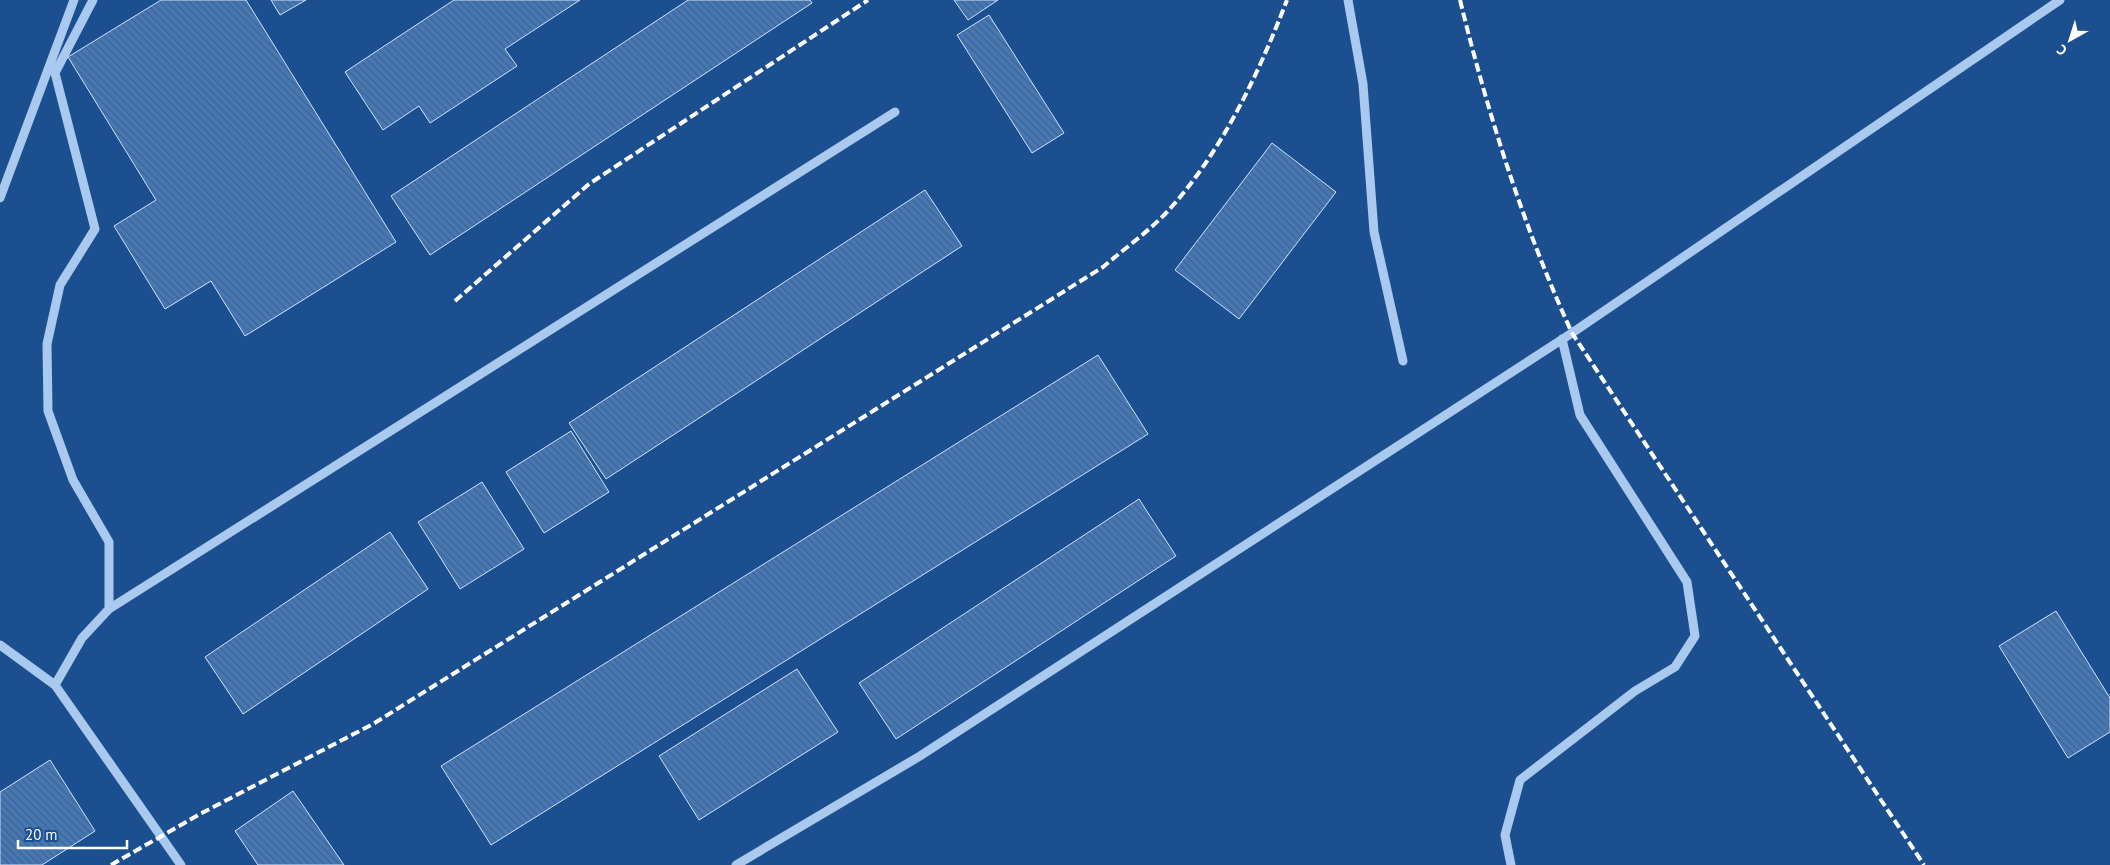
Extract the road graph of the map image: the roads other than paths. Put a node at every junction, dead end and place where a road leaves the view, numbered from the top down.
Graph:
1 (74, 0) edge
2 (93, 0) edge
3 (1348, 0) edge
4 (2060, 0) edge
5 (895, 112) dead end
6 (0, 198) edge
7 (1562, 339) junction
8 (1403, 361) dead end
9 (109, 609) junction
10 (0, 645) edge
11 (55, 685) junction
12 (181, 865) edge
13 (736, 865) edge
14 (1511, 865) edge

1 - 6 street
2 - 9 street
3 - 8 street
4 - 7 street
5 - 9 street
7 - 13 street
7 - 14 street
9 - 11 street
10 - 11 street
11 - 12 street

